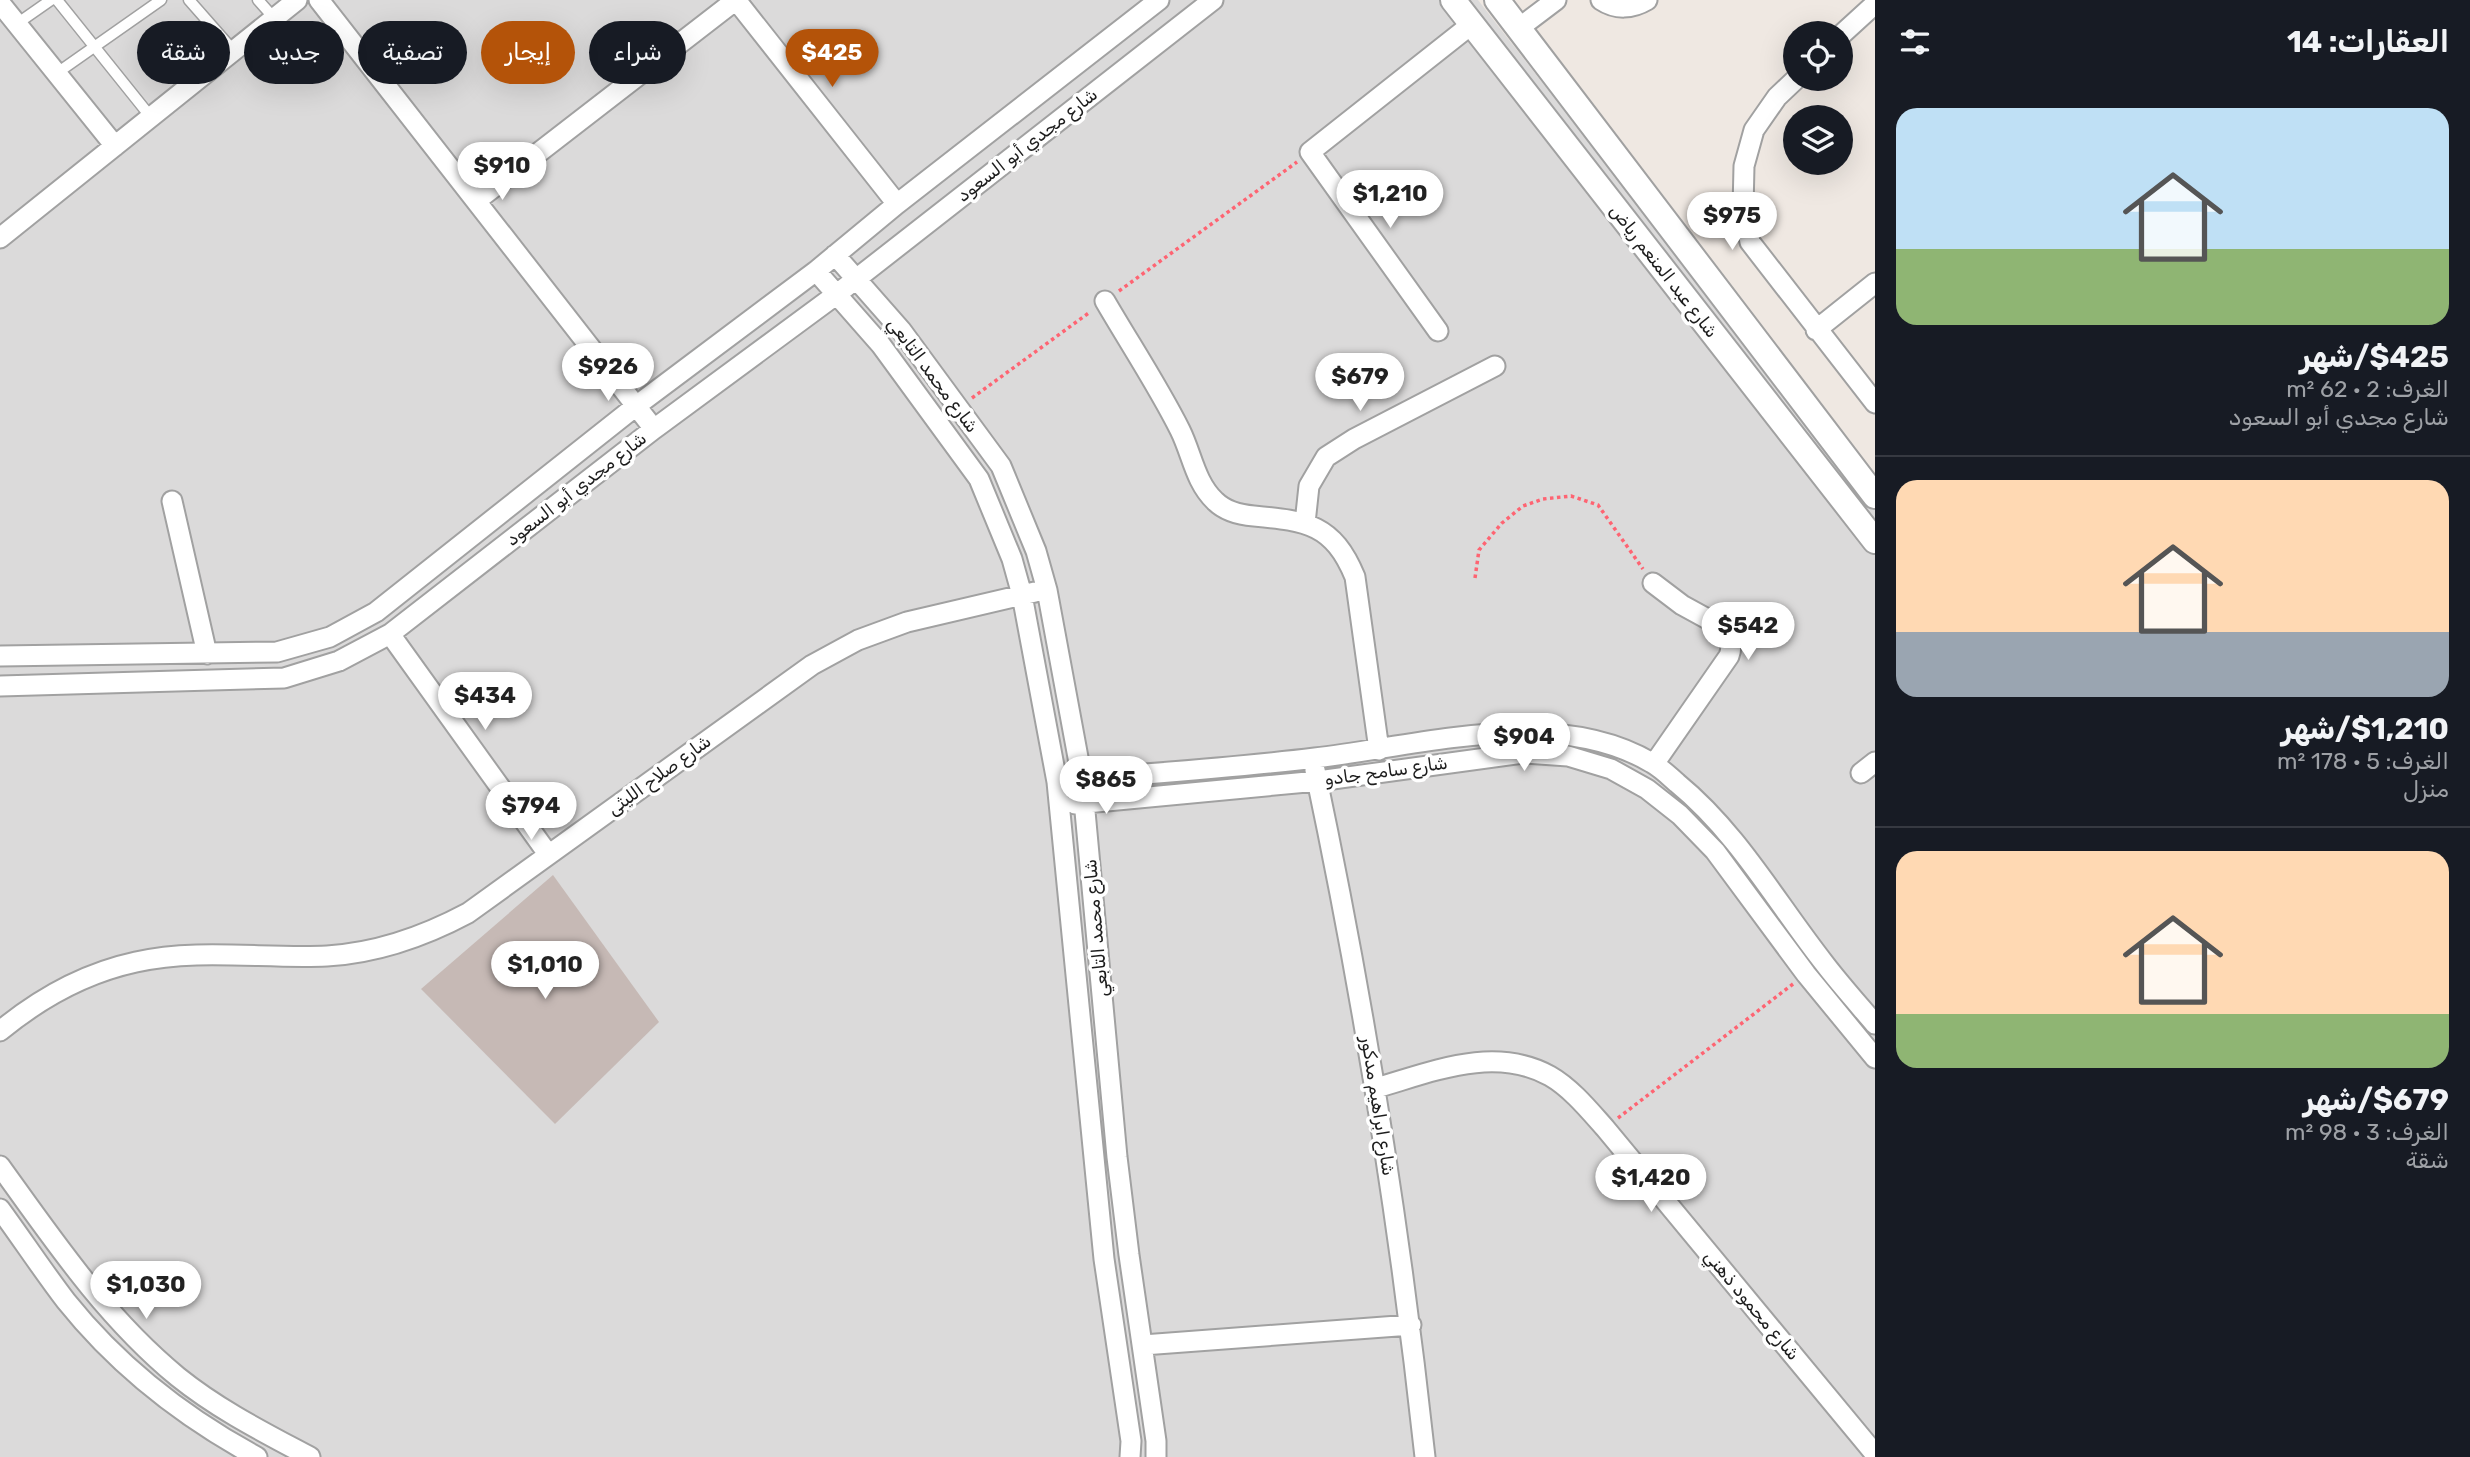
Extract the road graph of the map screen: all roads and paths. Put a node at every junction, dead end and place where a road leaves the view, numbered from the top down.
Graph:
1 (51, 0) edge
2 (57, 0) edge
3 (161, 0) edge
4 (189, 0) edge
5 (258, 0) edge
6 (297, 0) edge
7 (319, 0) edge
8 (736, 0) edge
9 (1159, 0) edge
10 (1213, 0) edge
11 (1453, 0) edge
12 (1497, 0) edge
13 (1556, 0) edge
14 (1601, 0) edge
15 (1647, 0) edge
16 (0, 3) edge
17 (1864, 6) edge
18 (274, 18) junction
19 (1852, 21) edge
20 (18, 23) junction
21 (1472, 24) junction
22 (1519, 28) junction
23 (94, 46) junction
24 (233, 50) junction
25 (57, 73) junction
26 (1783, 91) edge
27 (150, 116) junction
28 (115, 146) junction
29 (1310, 152) junction
30 (476, 201) junction
31 (897, 204) junction
32 (0, 238) edge
33 (835, 255) junction
34 (816, 271) junction
35 (856, 278) junction
36 (1875, 283) edge
37 (837, 294) junction
38 (1105, 301) junction
39 (1816, 330) junction
40 (1438, 331) dead end
41 (1495, 366) dead end
42 (1875, 403) edge
43 (636, 406) junction
44 (959, 407) junction
45 (654, 429) junction
46 (1875, 496) edge
47 (172, 500) dead end
48 (1305, 523) junction
49 (1875, 541) edge
50 (1475, 578) dead end
51 (1653, 583) joint
52 (1047, 590) junction
53 (1022, 595) junction
54 (390, 634) junction
55 (207, 654) junction
56 (0, 656) edge
57 (0, 685) edge
58 (1379, 750) junction
59 (1313, 758) junction
60 (1654, 764) junction
61 (1082, 779) junction
62 (1318, 781) junction
63 (1057, 782) junction
64 (1084, 804) junction
65 (1060, 806) junction
66 (548, 854) junction
67 (1806, 974) junction
68 (1875, 1024) edge
69 (0, 1031) edge
70 (1875, 1058) edge
71 (1376, 1088) junction
72 (1605, 1128) junction
73 (0, 1166) edge
74 (0, 1209) edge
75 (1129, 1255) junction
76 (1104, 1259) junction
77 (1411, 1325) junction
78 (1143, 1345) junction
79 (1875, 1454) edge
80 (257, 1457) edge
81 (310, 1457) edge
82 (1130, 1457) edge
83 (1156, 1457) edge
84 (1425, 1457) edge

1 - 20 lane
2 - 23 lane
3 - 23 lane
4 - 24 lane
5 - 18 lane
6 - 18 street
7 - 30 street
8 - 30 street
8 - 31 street
9 - 31 street, شارع مجدي أبو السعود
10 - 35 street, شارع مجدي أبو السعود
11 - 21 street, شارع عبد المنعم رياض
12 - 22 street, شارع عبد المنعم رياض
13 - 22 street
14 - 15 street
16 - 20 street
17 - 19 street
18 - 24 street
20 - 25 street
21 - 29 street
21 - 49 street, شارع عبد المنعم رياض
22 - 46 street, شارع عبد المنعم رياض
23 - 25 lane
23 - 27 lane
24 - 27 street
25 - 28 street
26 - 39 street
27 - 28 street
28 - 32 street
29 - 38 path
29 - 40 street
30 - 43 street
31 - 33 street, شارع مجدي أبو السعود
33 - 34 street, شارع مجدي أبو السعود
33 - 35 street, شارع محمد التابعي
34 - 37 street, شارع محمد التابعي
34 - 43 street, شارع مجدي أبو السعود
35 - 37 street, شارع مجدي أبو السعود
35 - 44 street, شارع محمد التابعي
36 - 39 street
37 - 45 street, شارع مجدي أبو السعود
37 - 53 street, شارع محمد التابعي
38 - 44 path
38 - 48 street
39 - 42 street
41 - 48 street
43 - 45 street
43 - 55 street, شارع مجدي أبو السعود
44 - 52 street, شارع محمد التابعي
45 - 54 street, شارع مجدي أبو السعود
47 - 55 street
48 - 58 street
50 - 51 path
51 - 60 street
52 - 53 street, شارع صلاح الليثى
52 - 61 street, شارع محمد التابعي
53 - 63 street, شارع محمد التابعي
53 - 66 street, شارع صلاح الليثى
54 - 57 street, شارع مجدي أبو السعود
54 - 66 street
55 - 56 street, شارع مجدي أبو السعود
58 - 59 street, شارع سامح جادو
58 - 60 street, شارع سامح جادو
59 - 61 street, شارع سامح جادو
59 - 62 street, شارع ابراهيم مدكور
60 - 68 street, شارع سامح جادو
61 - 63 street, شارع سامح جادو
61 - 64 street, شارع محمد التابعي
62 - 64 street, شارع سامح جادو
62 - 67 street, شارع سامح جادو
62 - 71 street, شارع ابراهيم مدكور
63 - 65 street, شارع محمد التابعي
64 - 65 street, شارع سامح جادو
64 - 75 street, شارع محمد التابعي
65 - 76 street, شارع محمد التابعي
66 - 69 street, شارع صلاح الليثى
67 - 70 street, شارع سامح جادو
67 - 72 path
71 - 72 street, شارع محمود ذهني
71 - 77 street, شارع ابراهيم مدكور
72 - 79 street, شارع محمود ذهني
73 - 81 street
74 - 80 street
75 - 76 street
75 - 78 street, شارع محمد التابعي
76 - 82 street, شارع محمد التابعي
77 - 78 street
77 - 84 street, شارع ابراهيم مدكور
78 - 83 street, شارع محمد التابعي

